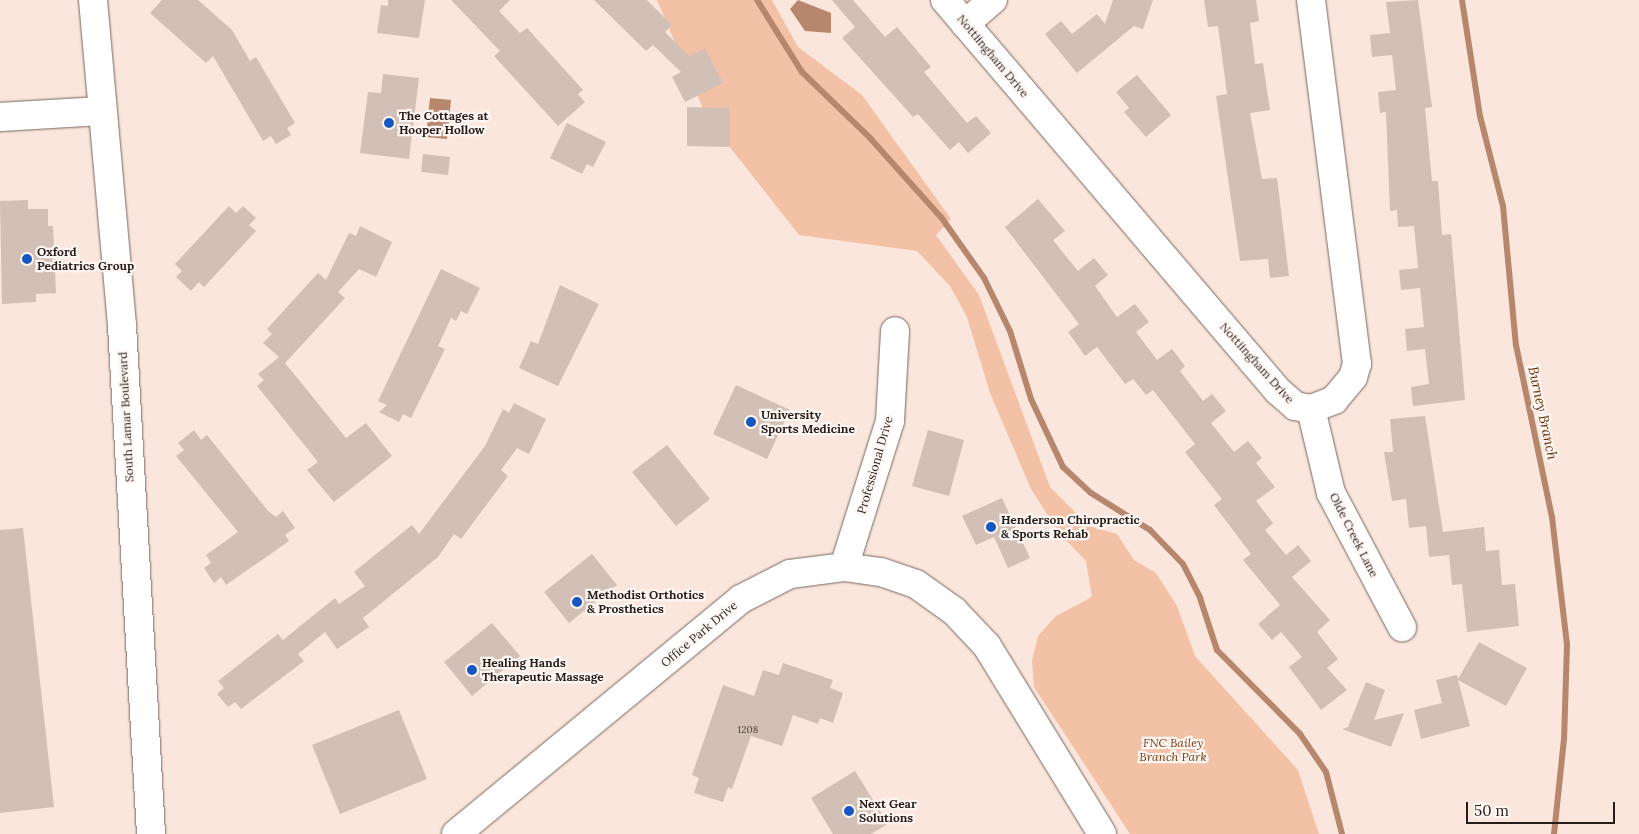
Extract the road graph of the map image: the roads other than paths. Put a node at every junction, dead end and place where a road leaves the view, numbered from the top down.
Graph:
1 (93, 0) edge
2 (945, 0) edge
3 (993, 0) edge
4 (1311, 0) edge
5 (965, 24) junction
6 (100, 111) junction
7 (0, 117) edge
8 (895, 331) dead end
9 (1311, 409) junction
10 (844, 567) junction
11 (1402, 628) dead end
12 (150, 834) edge
13 (456, 834) edge
14 (1102, 834) edge

1 - 6 street, South Lamar Boulevard
2 - 5 street, Nottiingham Drive
3 - 5 street
4 - 9 street
5 - 9 street, Nottiingham Drive
6 - 7 street
6 - 12 street, South Lamar Boulevard
8 - 10 street, Professional Drive
9 - 11 street, Olde Creek Lane
10 - 13 street, Office Park Drive
10 - 14 street, Office Park Drive

